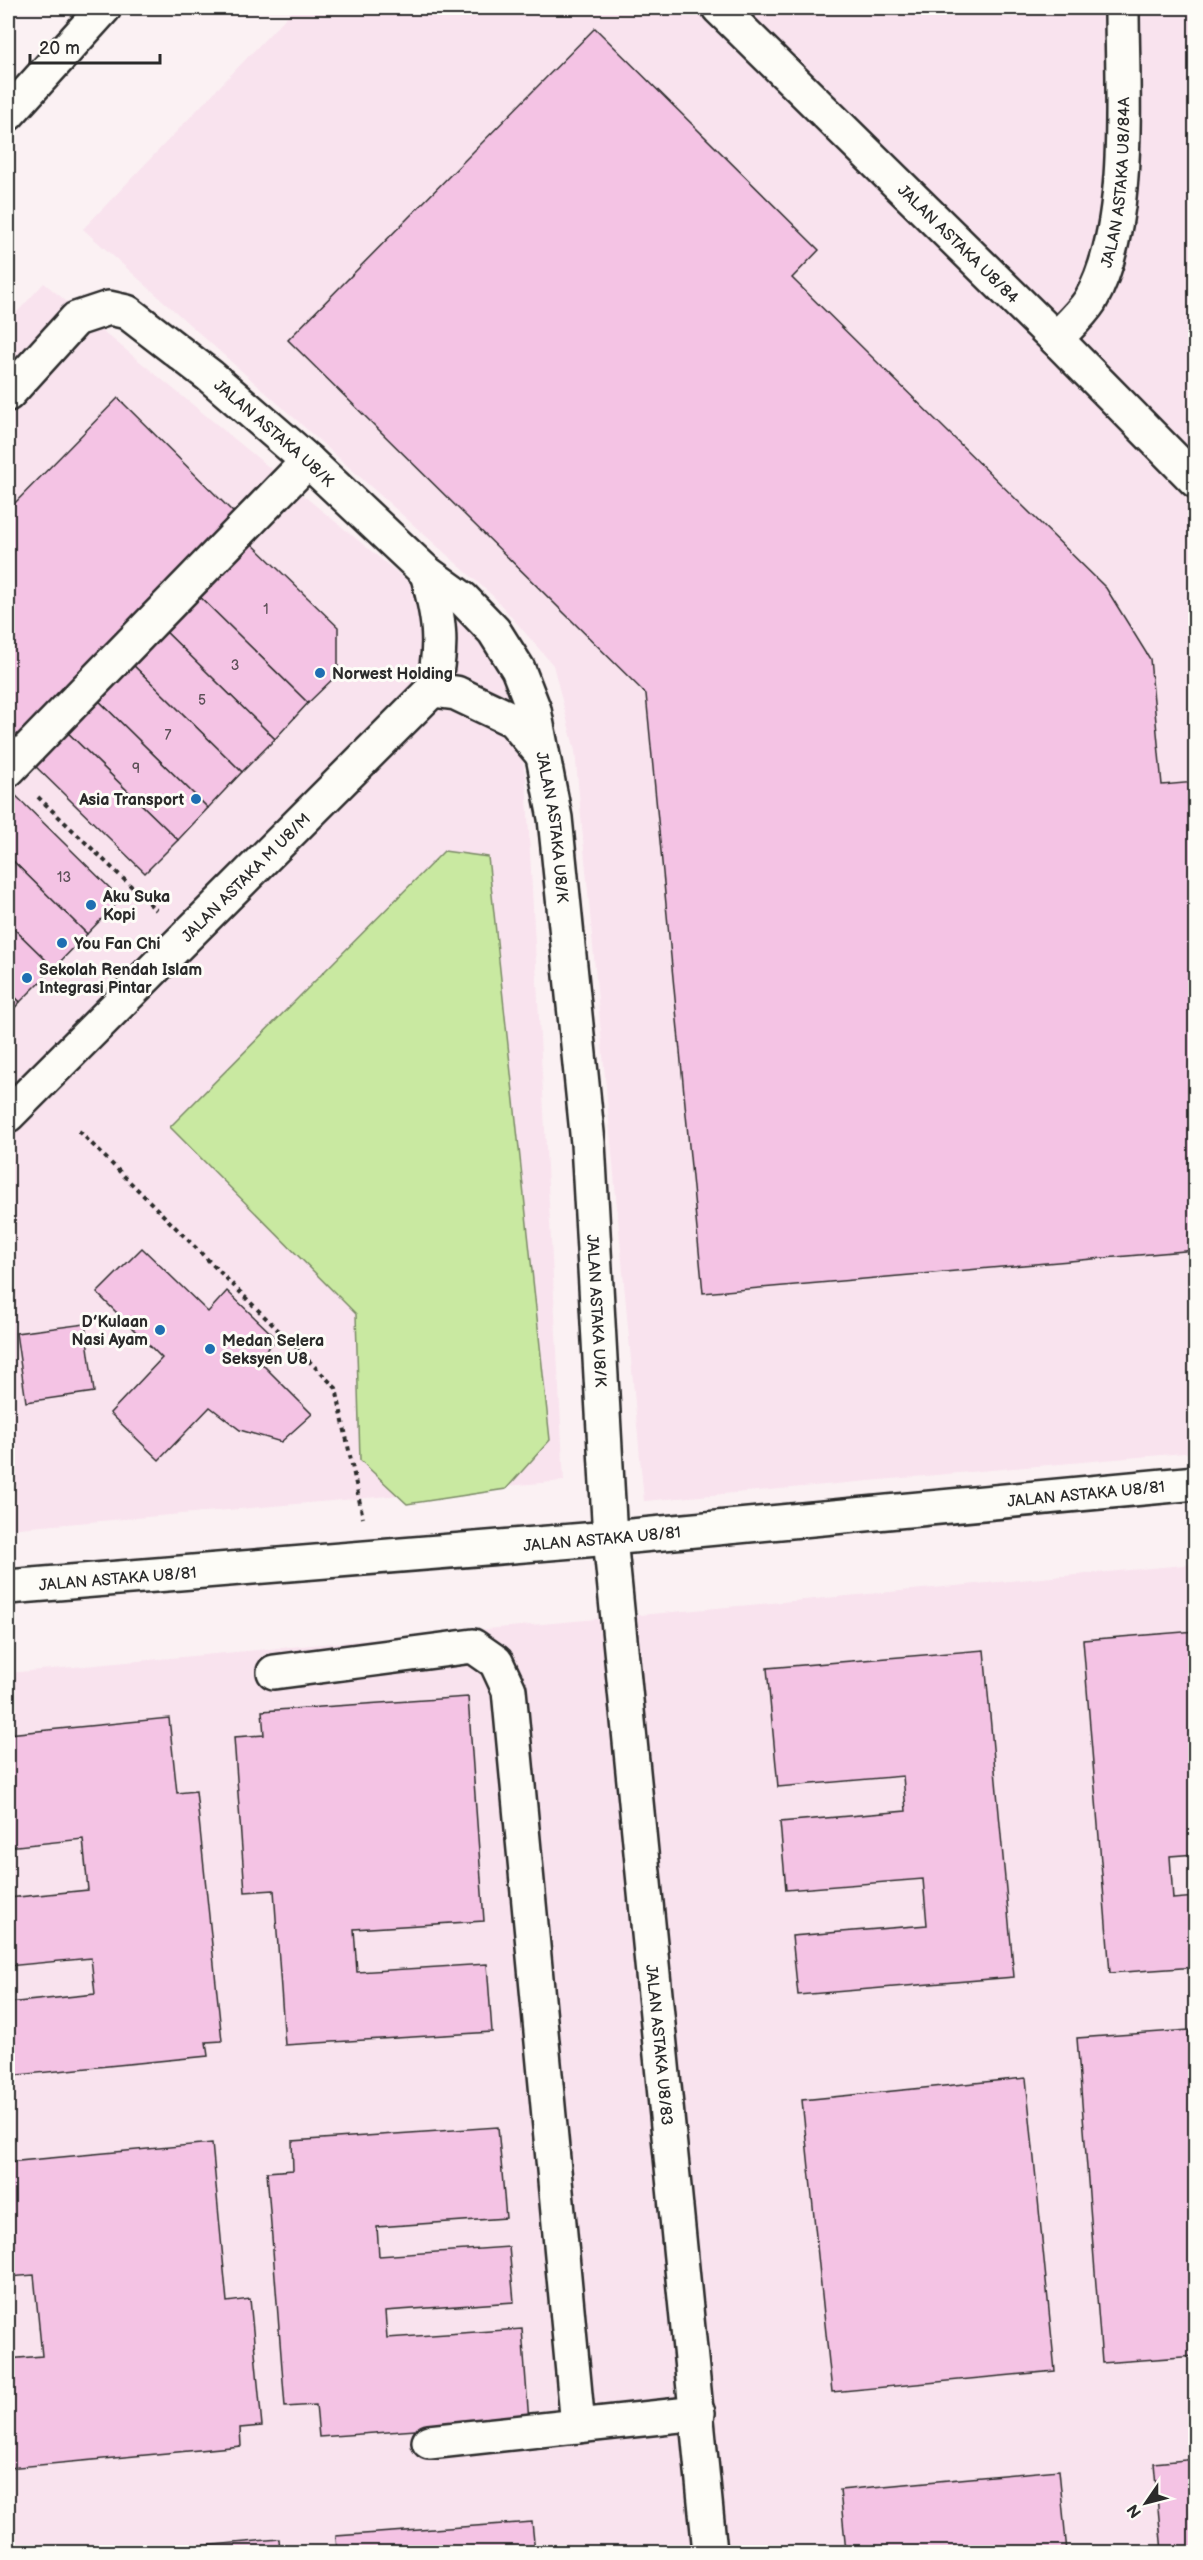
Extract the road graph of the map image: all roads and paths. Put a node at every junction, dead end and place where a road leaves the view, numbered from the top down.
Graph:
1 (104, 8) edge
2 (719, 8) edge
3 (1122, 8) edge
4 (8, 114) edge
5 (1056, 339) junction
6 (8, 394) edge
7 (308, 462) junction
8 (1196, 481) edge
9 (427, 573) junction
10 (432, 690) junction
11 (542, 754) junction
12 (8, 769) edge
13 (184, 938) junction
14 (8, 1115) edge
15 (79, 1131) dead end
16 (1196, 1483) edge
17 (365, 1528) dead end
18 (610, 1538) junction
19 (8, 1587) edge
20 (274, 1672) dead end
21 (698, 2413) junction
22 (578, 2426) junction
23 (429, 2442) dead end
24 (710, 2553) edge

1 - 4 street
2 - 5 street, JALAN ASTAKA U8/84
3 - 5 street, JALAN ASTAKA U8/84A
5 - 8 street, JALAN ASTAKA U8/84
6 - 7 street, JALAN ASTAKA U8/K
7 - 9 street, JALAN ASTAKA U8/K
7 - 12 street
9 - 10 street
9 - 11 street, JALAN ASTAKA U8/K
10 - 11 street
10 - 13 street, JALAN ASTAKA M U8/M
11 - 18 street, JALAN ASTAKA U8/K
12 - 13 path
13 - 14 street, JALAN ASTAKA M U8/M
15 - 17 path
16 - 18 street, JALAN ASTAKA U8/81
18 - 19 street, JALAN ASTAKA U8/81
18 - 21 street, JALAN ASTAKA U8/83
20 - 22 street
21 - 22 street
21 - 24 street, JALAN ASTAKA U8/83
22 - 23 street

